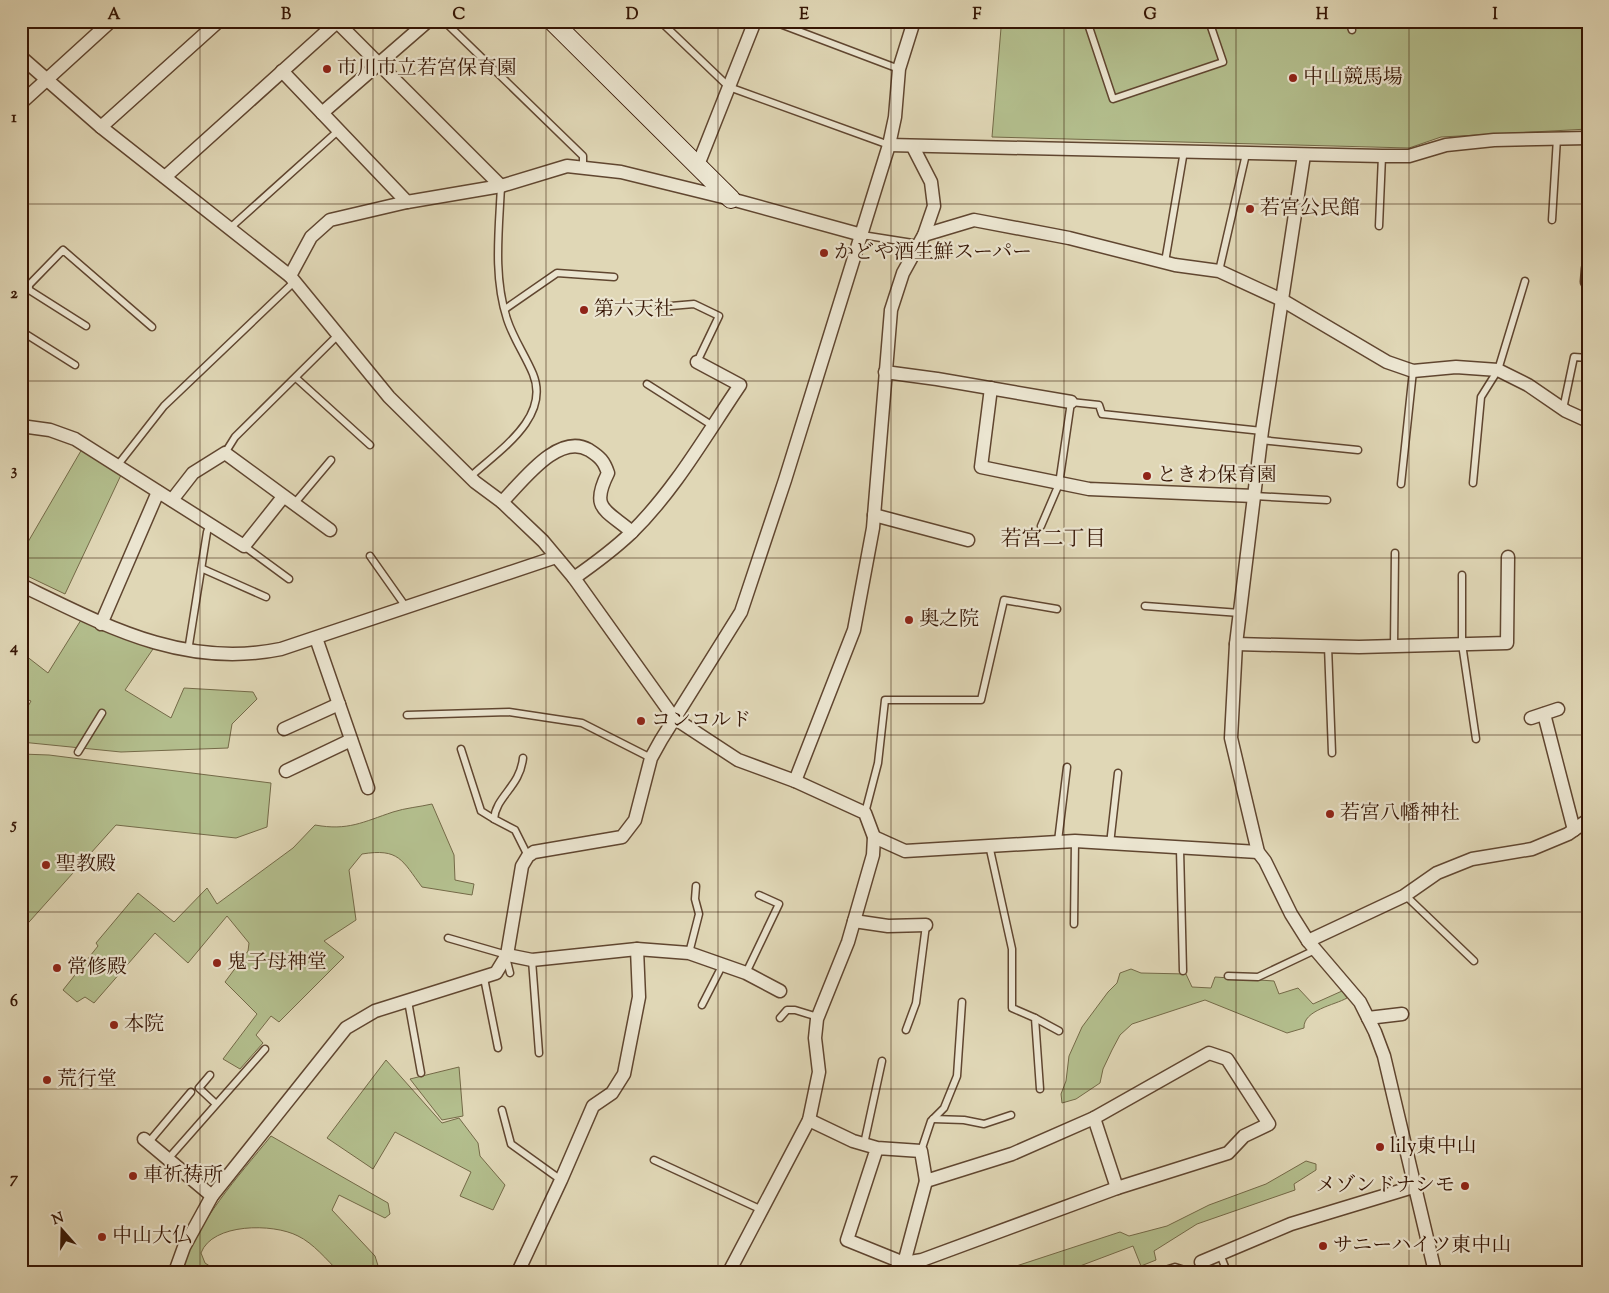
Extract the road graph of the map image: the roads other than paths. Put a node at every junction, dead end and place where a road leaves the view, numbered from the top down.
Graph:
1 (111, 21) edge
2 (219, 21) edge
3 (428, 21) edge
4 (444, 21) edge
5 (552, 21) edge
6 (660, 21) edge
7 (755, 21) edge
8 (772, 21) edge
9 (914, 21) edge
10 (1087, 21) edge
11 (1209, 21) edge
12 (1349, 21) edge
13 (336, 22) edge
14 (1352, 30) dead end
15 (21, 57) edge
16 (380, 65) junction
17 (899, 69) junction
18 (282, 71) junction
19 (46, 79) junction
20 (729, 87) junction
21 (21, 103) edge
22 (322, 113) junction
23 (101, 127) junction
24 (339, 130) junction
25 (1557, 138) junction
26 (1588, 138) edge
27 (889, 145) junction
28 (914, 147) junction
29 (1184, 151) junction
30 (1246, 154) junction
31 (1304, 155) junction
32 (1382, 156) junction
33 (698, 165) junction
34 (583, 167) junction
35 (165, 177) junction
36 (501, 186) junction
37 (731, 198) junction
38 (408, 202) junction
39 (1552, 220) dead end
40 (1379, 226) dead end
41 (230, 228) junction
42 (862, 235) junction
43 (921, 239) junction
44 (1165, 262) junction
45 (1588, 269) edge
46 (1220, 271) junction
47 (614, 277) dead end
48 (292, 279) junction
49 (1525, 281) dead end
50 (1587, 282) edge
51 (24, 286) edge
52 (1282, 300) junction
53 (659, 308) dead end
54 (505, 309) junction
55 (86, 326) dead end
56 (152, 327) dead end
57 (21, 331) edge
58 (338, 335) junction
59 (1588, 358) edge
60 (697, 362) joint
61 (75, 365) dead end
62 (1498, 370) junction
63 (1413, 371) junction
64 (886, 372) junction
65 (296, 378) junction
66 (647, 384) dead end
67 (992, 388) junction
68 (1072, 402) junction
69 (1563, 409) junction
70 (1588, 421) edge
71 (21, 426) edge
72 (713, 426) junction
73 (1262, 435) junction
74 (370, 446) dead end
75 (1358, 450) dead end
76 (225, 453) junction
77 (331, 460) dead end
78 (117, 466) junction
79 (470, 477) junction
80 (1473, 483) dead end
81 (1059, 484) junction
82 (1401, 484) dead end
83 (158, 492) junction
84 (1254, 496) junction
85 (283, 497) junction
86 (172, 500) junction
87 (1327, 500) dead end
88 (502, 502) junction
89 (293, 505) junction
90 (874, 515) junction
91 (210, 524) junction
92 (1041, 526) dead end
93 (330, 530) dead end
94 (632, 532) junction
95 (968, 540) dead end
96 (244, 546) junction
97 (1395, 553) dead end
98 (370, 556) dead end
99 (556, 557) junction
100 (1508, 557) dead end
101 (202, 569) junction
102 (1462, 575) dead end
103 (574, 578) junction
104 (289, 579) dead end
105 (21, 585) edge
106 (266, 597) dead end
107 (1145, 606) dead end
108 (406, 607) junction
109 (1056, 609) dead end
110 (1240, 613) junction
111 (101, 624) junction
112 (316, 638) junction
113 (1236, 644) junction
114 (1462, 644) junction
115 (1328, 646) junction
116 (1394, 646) junction
117 (188, 651) junction
118 (339, 704) junction
119 (1558, 709) dead end
120 (102, 712) dead end
121 (1544, 714) junction
122 (407, 715) dead end
123 (674, 718) junction
124 (1531, 718) dead end
125 (284, 729) dead end
126 (1476, 739) dead end
127 (351, 740) junction
128 (461, 749) dead end
129 (78, 752) dead end
130 (1332, 753) dead end
131 (523, 758) dead end
132 (652, 758) junction
133 (1067, 767) dead end
134 (286, 771) dead end
135 (1118, 773) dead end
136 (795, 781) junction
137 (368, 788) dead end
138 (865, 813) junction
139 (494, 819) junction
140 (1588, 820) edge
141 (1574, 830) junction
142 (874, 837) junction
143 (1058, 841) junction
144 (1075, 841) junction
145 (1110, 844) junction
146 (989, 846) junction
147 (1180, 849) junction
148 (1258, 852) junction
149 (528, 856) junction
150 (696, 886) dead end
151 (760, 895) dead end
152 (1405, 895) junction
153 (854, 922) junction
154 (1074, 924) dead end
155 (926, 926) joint
156 (448, 938) dead end
157 (1312, 945) junction
158 (637, 949) junction
159 (689, 953) junction
160 (506, 956) junction
161 (532, 960) junction
162 (1474, 961) dead end
163 (723, 964) junction
164 (1183, 971) dead end
165 (510, 973) dead end
166 (746, 973) junction
167 (1228, 976) dead end
168 (484, 978) junction
169 (780, 990) dead end
170 (407, 999) junction
171 (962, 1002) dead end
172 (702, 1005) dead end
173 (1402, 1014) dead end
174 (818, 1017) junction
175 (780, 1018) dead end
176 (1035, 1018) junction
177 (1368, 1018) junction
178 (906, 1030) dead end
179 (1059, 1031) dead end
180 (498, 1048) dead end
181 (265, 1049) dead end
182 (539, 1053) dead end
183 (882, 1061) dead end
184 (422, 1073) dead end
185 (210, 1075) dead end
186 (1040, 1089) dead end
187 (191, 1092) dead end
188 (216, 1104) junction
189 (502, 1110) dead end
190 (1011, 1115) dead end
191 (1094, 1118) junction
192 (933, 1119) junction
193 (809, 1120) junction
194 (146, 1141) joint
195 (864, 1144) junction
196 (877, 1148) junction
197 (921, 1152) junction
198 (168, 1159) junction
199 (654, 1160) dead end
200 (562, 1180) junction
201 (926, 1181) junction
202 (1413, 1187) junction
203 (1117, 1188) junction
204 (212, 1196) junction
205 (762, 1210) junction
206 (1220, 1254) junction
207 (901, 1261) junction
208 (1201, 1262) dead end
209 (1434, 1270) edge
210 (174, 1272) edge
211 (518, 1272) edge
212 (729, 1272) edge
213 (891, 1272) edge
214 (1159, 1272) edge
215 (1191, 1272) edge
216 (1227, 1272) edge
217 (1420, 1272) edge

1 - 19 street
2 - 23 street
3 - 16 street
4 - 34 lane
5 - 33 street
6 - 20 lane
7 - 20 street
8 - 17 lane
9 - 17 street
10 - 11 lane
12 - 14 lane
13 - 16 street
13 - 18 street
15 - 19 street
16 - 22 street
16 - 36 street
17 - 27 street
18 - 22 street
18 - 35 street
19 - 21 street
19 - 23 street
20 - 27 lane
20 - 33 street
22 - 24 street
23 - 35 street
24 - 38 street
24 - 41 lane
25 - 26 street
25 - 32 street
25 - 39 lane
27 - 28 street
27 - 42 street
28 - 29 street
28 - 43 street
29 - 30 street
29 - 44 lane
30 - 31 street
30 - 46 lane
31 - 32 street
31 - 52 street
32 - 40 lane
33 - 37 street
34 - 36 street
34 - 37 street
35 - 41 street
36 - 38 street
36 - 54 lane
37 - 42 street
38 - 48 street
41 - 48 street
42 - 43 lane
42 - 123 street
43 - 44 street
43 - 64 street
44 - 46 street
45 - 50 street
46 - 52 street
47 - 54 lane
48 - 58 street
48 - 78 lane
49 - 62 lane
51 - 55 lane
51 - 56 lane
52 - 63 street
52 - 73 street
53 - 60 lane
54 - 79 lane
57 - 61 lane
58 - 65 lane
58 - 79 street
59 - 69 lane
60 - 72 street
62 - 63 street
62 - 69 street
62 - 80 lane
63 - 82 lane
64 - 67 street
64 - 90 street
65 - 74 lane
65 - 76 lane
66 - 72 lane
67 - 68 street
67 - 81 street
68 - 73 lane
68 - 81 lane
69 - 70 street
71 - 78 street
72 - 94 street
73 - 75 lane
73 - 84 street
76 - 85 street
76 - 86 street
77 - 89 lane
78 - 83 street
79 - 88 street
81 - 84 street
81 - 92 lane
83 - 86 street
83 - 111 street
84 - 87 lane
84 - 110 street
85 - 89 street
85 - 96 street
86 - 91 street
88 - 94 street
88 - 99 street
89 - 93 street
90 - 95 street
90 - 136 street
91 - 96 street
91 - 101 lane
94 - 103 street
96 - 104 lane
97 - 116 lane
98 - 108 lane
99 - 103 street
99 - 108 street
100 - 114 street
101 - 106 lane
101 - 117 lane
102 - 114 lane
103 - 123 street
105 - 111 street
107 - 110 lane
108 - 112 street
109 - 138 lane
110 - 113 street
111 - 117 street
112 - 117 street
112 - 118 street
113 - 115 street
113 - 148 street
114 - 116 street
114 - 126 lane
115 - 116 street
115 - 130 lane
118 - 125 street
118 - 127 street
119 - 121 street
120 - 129 lane
121 - 124 street
121 - 141 street
122 - 132 lane
123 - 132 street
123 - 136 street
127 - 134 street
127 - 137 street
128 - 139 lane
131 - 139 lane
132 - 149 street
133 - 143 lane
135 - 145 lane
136 - 138 street
138 - 142 street
139 - 149 lane
140 - 141 street
141 - 152 street
142 - 146 street
142 - 153 street
143 - 144 street
143 - 146 street
144 - 145 street
144 - 154 lane
145 - 147 street
146 - 176 lane
147 - 148 street
147 - 164 lane
148 - 157 street
149 - 160 street
150 - 159 lane
151 - 166 lane
152 - 157 street
152 - 162 lane
153 - 155 street
153 - 174 street
155 - 178 lane
156 - 160 lane
157 - 167 lane
157 - 177 street
158 - 159 street
158 - 161 street
158 - 200 street
159 - 163 street
160 - 161 street
160 - 165 lane
160 - 168 street
161 - 182 lane
163 - 166 street
163 - 172 lane
166 - 169 street
168 - 170 street
168 - 180 lane
170 - 184 lane
170 - 204 street
171 - 192 lane
173 - 177 street
174 - 175 lane
174 - 193 street
176 - 179 lane
176 - 186 lane
177 - 202 street
181 - 188 lane
183 - 195 lane
185 - 188 lane
187 - 194 lane
188 - 198 lane
189 - 200 lane
190 - 192 lane
191 - 201 street
191 - 203 street
191 - 203 street
192 - 197 lane
193 - 195 street
193 - 205 street
194 - 198 street
195 - 196 street
196 - 197 street
196 - 207 street
197 - 201 street
198 - 204 street
199 - 205 lane
200 - 211 street
201 - 207 street
202 - 206 street
202 - 209 street
203 - 207 street
204 - 210 street
205 - 212 street
206 - 208 street
206 - 216 lane
207 - 213 lane
209 - 217 lane
214 - 215 lane

